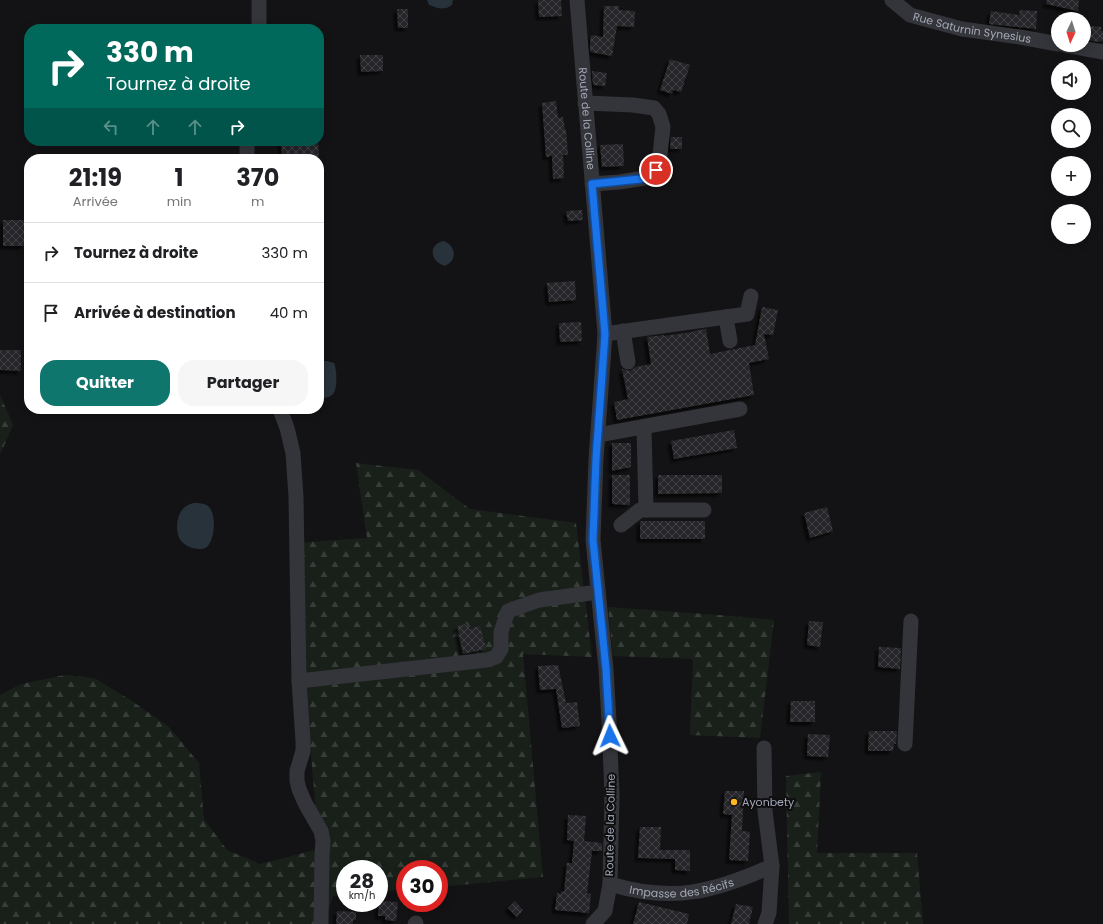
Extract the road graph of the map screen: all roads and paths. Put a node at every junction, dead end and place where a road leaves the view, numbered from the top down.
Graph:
1 (259, 0) edge
2 (577, 0) edge
3 (892, 0) edge
4 (259, 24) edge
5 (1051, 43) edge
6 (1091, 50) edge
7 (1103, 52) edge
8 (585, 103) junction
9 (592, 184) junction
10 (750, 296) dead end
11 (726, 317) junction
12 (623, 331) junction
13 (605, 334) junction
14 (730, 341) dead end
15 (628, 362) dead end
16 (740, 409) dead end
17 (282, 414) edge
18 (644, 426) junction
19 (598, 435) junction
20 (646, 510) junction
21 (704, 510) dead end
22 (621, 524) dead end
23 (598, 592) junction
24 (911, 621) dead end
25 (299, 681) junction
26 (905, 744) dead end
27 (764, 748) dead end
28 (772, 866) junction
29 (610, 884) junction
30 (321, 924) edge
31 (593, 924) edge
32 (765, 924) edge

1 - 4 street
2 - 8 street, Route de la Colline
3 - 5 street, Rue Saturnin Synesius
6 - 7 street
8 - 9 street, Route de la Colline
8 - 9 street
9 - 13 street, Route de la Colline
10 - 11 street
11 - 12 street
11 - 14 street
12 - 13 street
12 - 15 street
13 - 19 street, Route de la Colline
16 - 18 street
17 - 25 street
18 - 19 street
18 - 20 street
19 - 23 street, Route de la Colline
20 - 21 street
20 - 22 street
23 - 25 street
23 - 29 street, Route de la Colline
24 - 26 street
25 - 30 street
27 - 28 street
28 - 29 street, Impasse des Récifs
28 - 32 street
29 - 31 street

